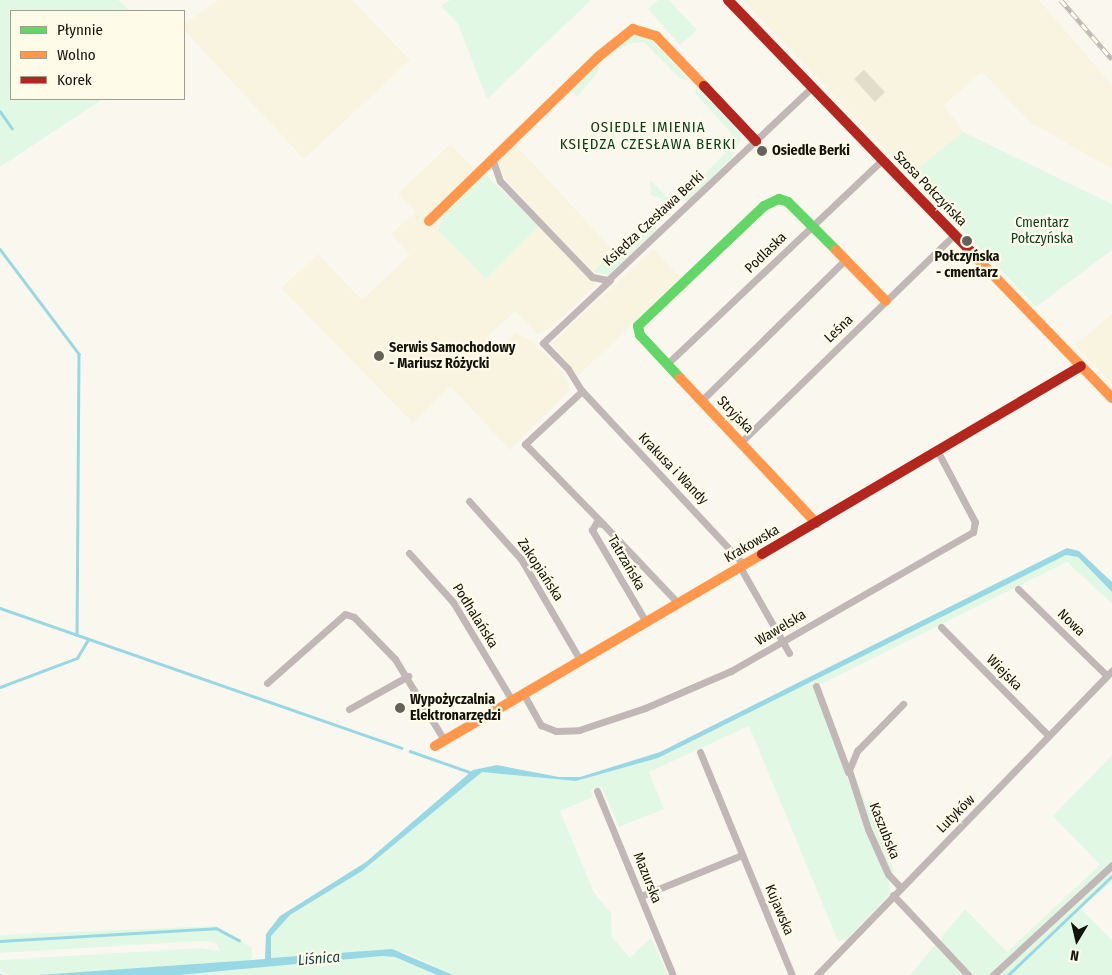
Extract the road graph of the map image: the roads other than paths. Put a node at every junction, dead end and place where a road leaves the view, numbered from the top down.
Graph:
1 (728, 0) edge
2 (812, 87) junction
3 (756, 141) junction
4 (493, 160) junction
5 (882, 160) junction
6 (429, 222) dead end
7 (812, 226) junction
8 (954, 235) junction
9 (845, 260) junction
10 (613, 277) junction
11 (886, 301) junction
12 (667, 364) junction
13 (1081, 366) junction
14 (582, 391) junction
15 (1112, 398) edge
16 (702, 400) junction
17 (741, 442) junction
18 (938, 452) junction
19 (468, 501) dead end
20 (816, 523) junction
21 (603, 524) junction
22 (409, 553) dead end
23 (742, 566) junction
24 (1018, 589) dead end
25 (678, 603) junction
26 (646, 622) junction
27 (941, 628) dead end
28 (782, 641) junction
29 (789, 653) dead end
30 (580, 660) junction
31 (1110, 673) edge
32 (408, 676) junction
33 (267, 683) dead end
34 (816, 686) dead end
35 (523, 693) junction
36 (512, 700) junction
37 (903, 704) dead end
38 (349, 709) dead end
39 (1050, 736) junction
40 (444, 740) junction
41 (435, 746) dead end
42 (700, 752) dead end
43 (850, 780) junction
44 (598, 791) dead end
45 (742, 855) junction
46 (1112, 866) edge
47 (901, 888) junction
48 (894, 895) junction
49 (641, 896) junction
50 (673, 975) edge
51 (792, 975) edge
52 (817, 975) edge
53 (968, 975) edge
54 (993, 975) edge

1 - 2 street, Szosa Połczyńska
2 - 3 street, Księdza Czesława Berki
2 - 5 street, Szosa Połczyńska
3 - 4 street
3 - 10 street, Księdza Czesława Berki
4 - 6 street
4 - 10 street, Księdza Czesława Berki
5 - 7 street, Podlaska
5 - 8 street, Szosa Połczyńska
7 - 9 street
7 - 12 street, Podlaska
7 - 12 street, Stryjska
8 - 11 street, Leśna
8 - 13 street, Szosa Połczyńska
9 - 11 street
9 - 16 street
10 - 14 street, Krakusa i Wandy
11 - 17 street, Leśna
12 - 16 street, Stryjska
13 - 15 street, Szosa Połczyńska
13 - 18 street, Krakowska
14 - 21 street, Tatrzańska
14 - 23 street, Krakusa i Wandy
16 - 17 street, Stryjska
17 - 20 street, Stryjska
18 - 20 street, Krakowska
18 - 28 street, Wawelska
19 - 30 street, Zakopiańska
20 - 23 street, Krakowska
21 - 25 street, Tatrzańska
21 - 26 street, Tatrzańska
22 - 36 street, Podhalańska
23 - 25 street, Krakowska
23 - 28 street, Krakusa i Wandy
24 - 31 street, Nowa
25 - 26 street, Krakowska
26 - 30 street, Krakowska
27 - 39 street, Wiejska
28 - 29 street, Krakusa i Wandy
28 - 35 street, Wawelska
30 - 35 street, Krakowska
31 - 39 street, Lutyków
32 - 33 street
32 - 38 street
32 - 40 street
34 - 43 street, Kaszubska
35 - 36 street, Krakowska
36 - 40 street, Krakowska
37 - 43 street
39 - 47 street, Lutyków
40 - 41 street, Krakowska
42 - 45 street, Kujawska
43 - 47 street, Kaszubska
44 - 49 street, Mazurska
45 - 49 street
45 - 51 street, Kujawska
46 - 54 street
47 - 48 street, Lutyków
48 - 52 street, Lutyków
48 - 53 street
49 - 50 street, Mazurska

